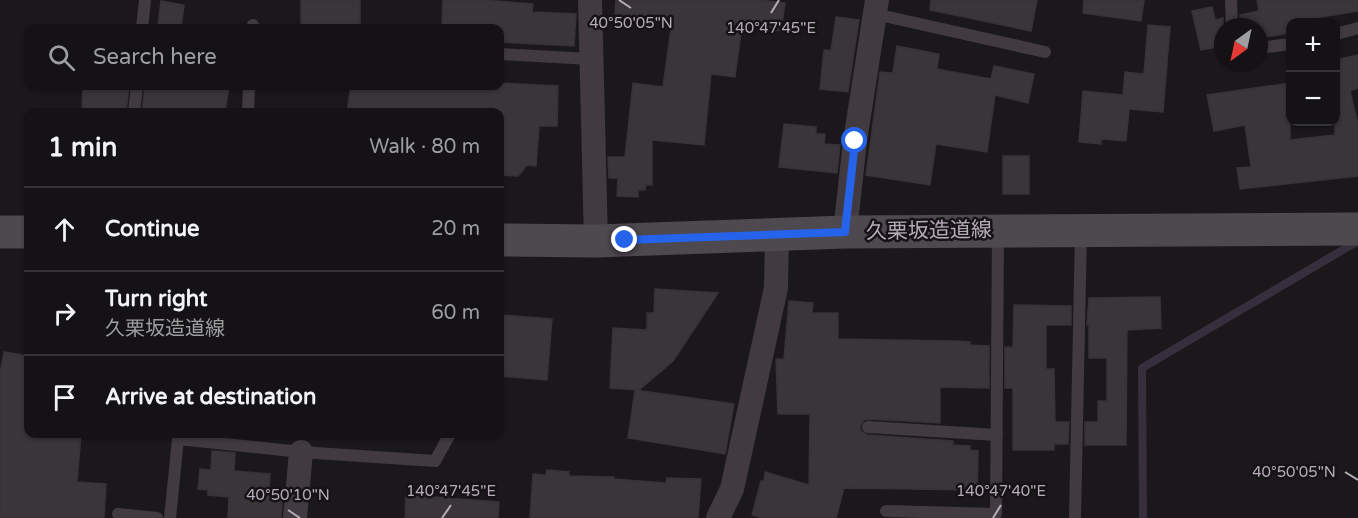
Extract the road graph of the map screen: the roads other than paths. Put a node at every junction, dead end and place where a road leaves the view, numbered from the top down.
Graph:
1 (145, 0) edge
2 (590, 0) edge
3 (1230, 0) edge
4 (876, 7) edge
5 (1231, 18) edge
6 (142, 24) edge
7 (1358, 28) edge
8 (1340, 33) edge
9 (1286, 45) edge
10 (1268, 47) edge
11 (1045, 52) dead end
12 (504, 54) edge
13 (592, 59) junction
14 (136, 90) edge
15 (249, 90) edge
16 (134, 108) edge
17 (248, 108) edge
18 (1358, 229) edge
19 (998, 230) junction
20 (1081, 230) junction
21 (0, 232) edge
22 (24, 232) edge
23 (845, 232) junction
24 (777, 235) junction
25 (504, 240) edge
26 (596, 241) junction
27 (868, 427) dead end
28 (997, 435) junction
29 (448, 438) edge
30 (301, 452) junction
31 (886, 511) dead end
32 (118, 514) dead end
33 (722, 517) edge
34 (157, 518) edge
35 (170, 518) edge
36 (295, 518) edge
37 (1075, 518) edge

1 - 6 lane
2 - 13 street
3 - 5 lane
4 - 11 lane
4 - 23 street
7 - 8 lane
9 - 10 lane
12 - 13 lane
13 - 26 street
14 - 16 lane
15 - 17 lane
18 - 20 main road, 久栗坂造道線
19 - 20 main road, 久栗坂造道線
19 - 23 main road, 久栗坂造道線
19 - 28 lane
20 - 37 lane
21 - 22 main road
23 - 24 main road, 久栗坂造道線
24 - 26 main road, 久栗坂造道線
24 - 33 street
25 - 26 main road, 久栗坂造道線
27 - 28 lane
28 - 31 lane
29 - 30 lane
30 - 35 lane
30 - 36 street
32 - 34 lane

